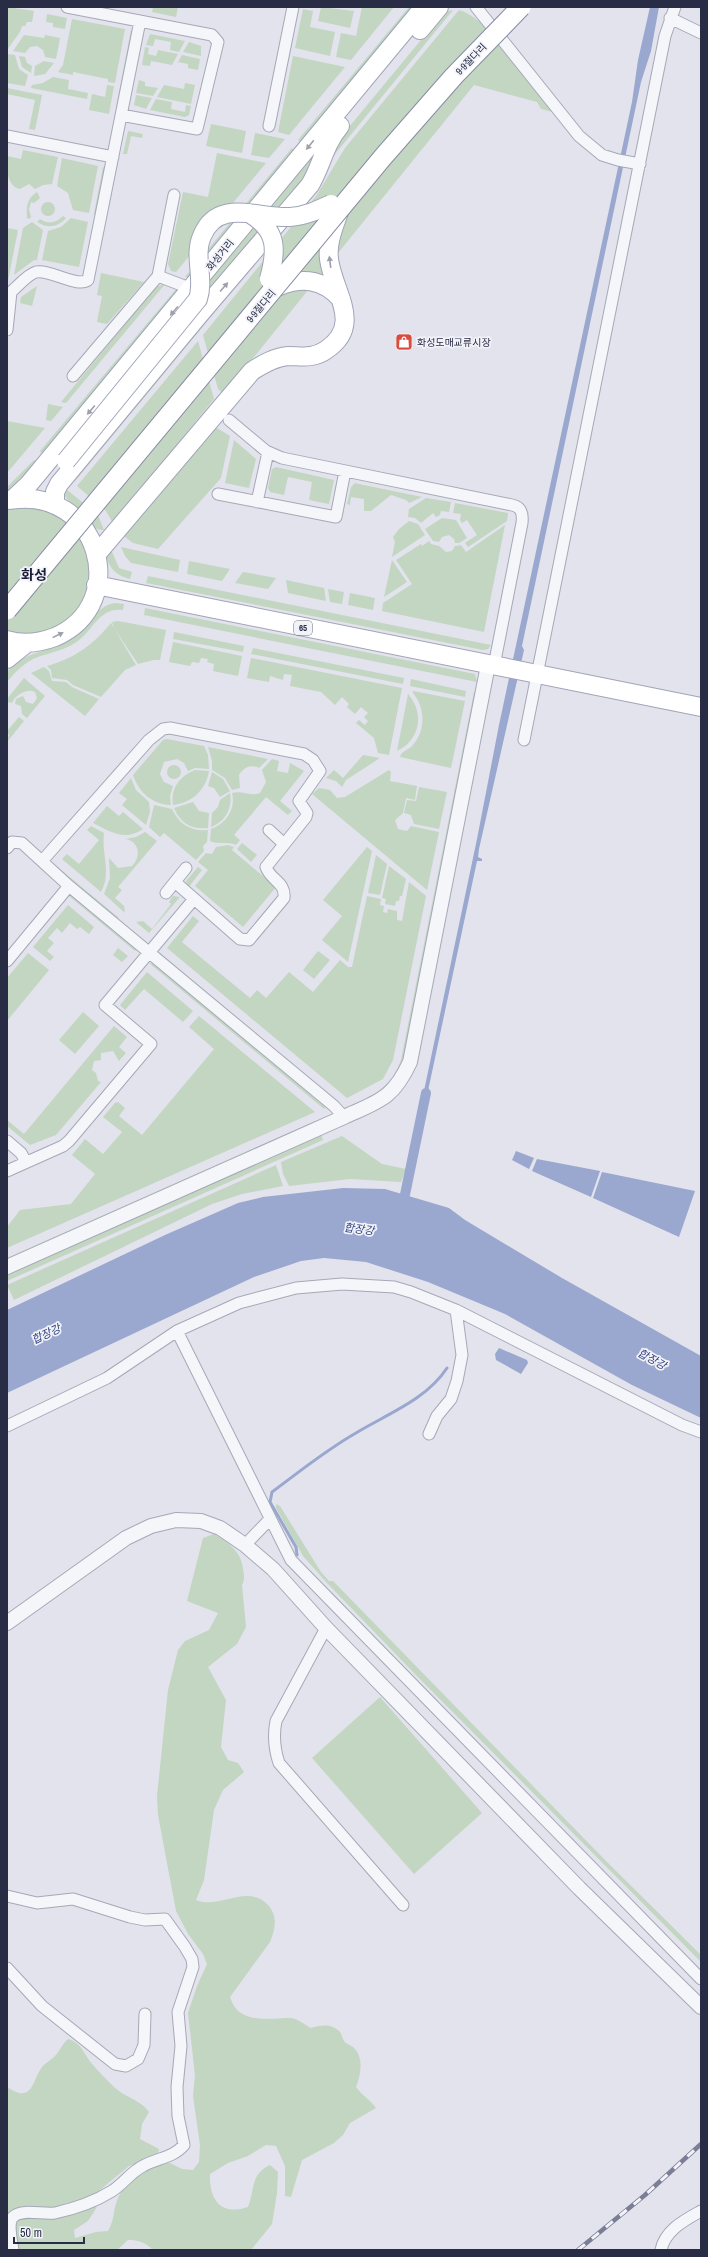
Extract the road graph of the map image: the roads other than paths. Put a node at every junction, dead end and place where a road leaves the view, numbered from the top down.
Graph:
1 (67, 7) edge
2 (293, 7) edge
3 (424, 7) edge
4 (439, 7) edge
5 (476, 7) edge
6 (506, 7) edge
7 (521, 7) edge
8 (675, 7) edge
9 (670, 18) junction
10 (140, 21) junction
11 (701, 34) edge
12 (121, 116) junction
13 (269, 126) dead end
14 (7, 136) edge
15 (113, 157) junction
16 (640, 164) junction
17 (174, 195) dead end
18 (335, 208) junction
19 (248, 213) junction
20 (158, 276) junction
21 (273, 283) junction
22 (192, 289) junction
23 (9, 292) edge
24 (341, 299) junction
25 (7, 330) edge
26 (73, 376) dead end
27 (230, 420) dead end
28 (268, 452) junction
29 (345, 471) junction
30 (218, 494) dead end
31 (35, 498) junction
32 (10, 500) edge
33 (257, 502) junction
34 (55, 504) junction
35 (96, 554) junction
36 (96, 585) junction
37 (7, 593) edge
38 (7, 610) edge
39 (7, 640) edge
40 (27, 643) junction
41 (7, 659) edge
42 (503, 668) junction
43 (538, 673) junction
44 (701, 707) edge
45 (524, 740) dead end
46 (269, 830) dead end
47 (284, 844) junction
48 (7, 848) edge
49 (42, 861) junction
50 (186, 868) dead end
51 (175, 882) junction
52 (69, 886) junction
53 (166, 893) dead end
54 (194, 899) junction
55 (149, 952) junction
56 (7, 961) edge
57 (344, 1117) junction
58 (7, 1141) edge
59 (26, 1162) junction
60 (7, 1171) edge
61 (7, 1267) edge
62 (456, 1310) junction
63 (177, 1331) junction
64 (7, 1426) edge
65 (701, 1432) edge
66 (429, 1434) dead end
67 (270, 1520) junction
68 (245, 1545) junction
69 (7, 1623) edge
70 (326, 1628) junction
71 (7, 1896) edge
72 (403, 1905) dead end
73 (7, 1968) edge
74 (701, 1979) edge
75 (701, 2007) edge
76 (145, 2014) dead end
77 (701, 2210) edge
78 (13, 2250) edge
79 (661, 2250) edge

1 - 10 street
2 - 13 street
3 -> 22 main road, 화성거리
34 -> 4 main road
5 - 16 street
6 - 18 highway, 9·9절다리
7 - 18 highway, 9·9절다리, bridge
8 - 9 street
9 - 11 street
9 - 16 street
10 - 12 street
10 - 12 street
12 - 15 street
14 - 15 street
15 - 23 street
16 - 43 street
17 - 20 street
18 - 19 main road, bridge
18 - 21 highway, 9·9절다리, bridge
24 -> 18 main road
19 - 21 main road, bridge
19 - 31 main road, bridge
20 - 22 street
20 - 26 street
21 - 24 main road
21 - 37 highway, 9·9절다리
21 - 38 highway, 9·9절다리, bridge
22 -> 32 main road, 화성거리
23 - 25 street
24 - 35 main road
27 - 28 street
28 - 29 street
28 - 33 street
29 - 33 street
29 - 42 street
30 - 33 street
31 - 32 main road
31 - 34 main road
34 - 35 main road
35 - 36 main road
40 -> 36 main road
36 - 42 main road, 65
39 - 40 main road
40 - 41 main road
42 - 43 main road, 65
42 - 57 street
43 - 44 main road, 65
43 - 45 street
46 - 47 street
47 - 49 street
47 - 54 street
48 - 49 street
49 - 52 street
50 - 51 street
51 - 53 street
51 - 54 street
52 - 55 street
52 - 56 street
54 - 55 street
55 - 57 street
55 - 59 street
57 - 61 street
58 - 59 street
59 - 60 street
62 - 63 street
62 - 65 street
62 - 66 street
63 - 64 street
63 - 67 street
67 - 68 street
67 - 74 street
68 - 69 street
68 - 70 street
70 - 72 street
70 - 75 street
71 - 78 street
73 - 76 street
77 - 79 street

